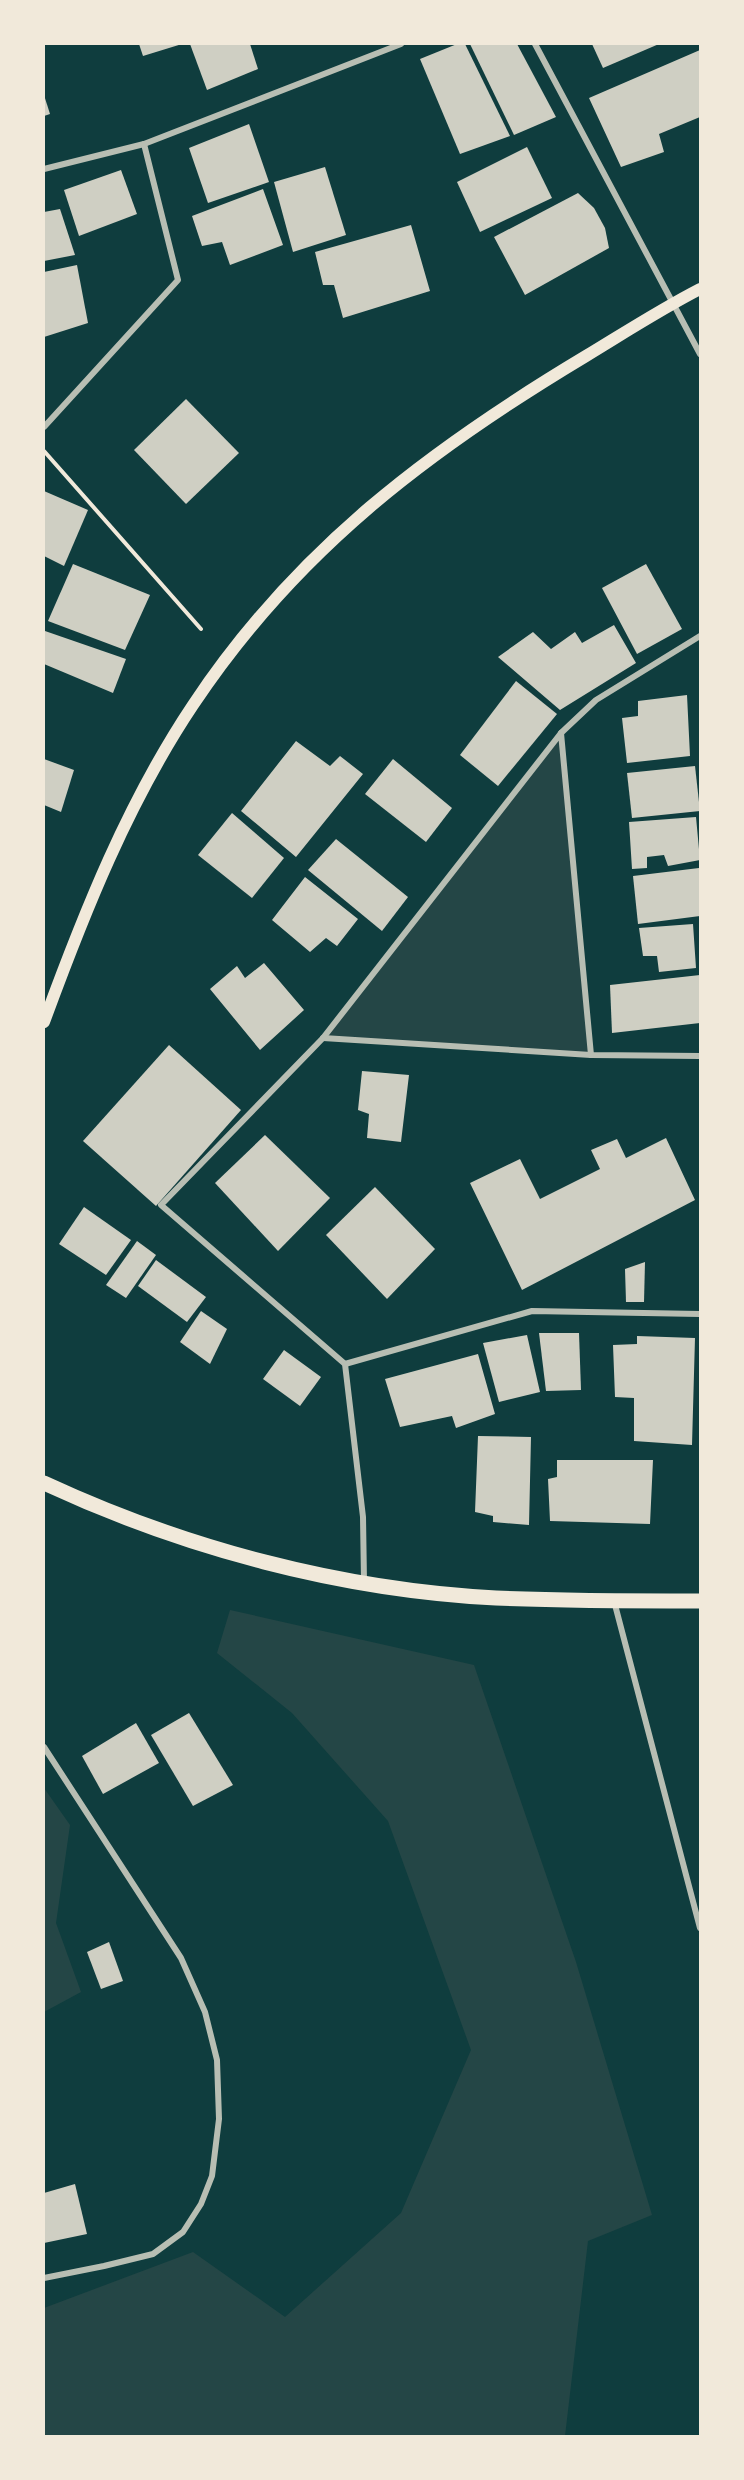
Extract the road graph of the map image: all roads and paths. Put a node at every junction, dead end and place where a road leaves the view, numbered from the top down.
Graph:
1 (400, 44) edge
2 (535, 44) edge
3 (144, 144) junction
4 (44, 169) edge
5 (700, 289) edge
6 (674, 303) junction
7 (700, 354) edge
8 (44, 427) edge
9 (44, 452) edge
10 (201, 628) dead end
11 (700, 636) edge
12 (561, 733) junction
13 (44, 1022) edge
14 (323, 1038) junction
15 (591, 1055) junction
16 (700, 1056) edge
17 (700, 1314) edge
18 (345, 1364) junction
19 (44, 1483) edge
20 (364, 1582) junction
21 (700, 1600) edge
22 (614, 1601) junction
23 (44, 1747) edge
24 (700, 1928) edge
25 (44, 2278) edge

1 - 3 street
2 - 6 street
3 - 4 street
3 - 8 street
5 - 6 main road
6 - 7 street
6 - 13 main road
9 - 10 path
11 - 12 street
12 - 14 street
12 - 15 street
14 - 15 street
14 - 18 street
15 - 16 street
17 - 18 street
18 - 20 street
19 - 20 main road
20 - 22 main road
21 - 22 main road
22 - 24 street
23 - 25 street

